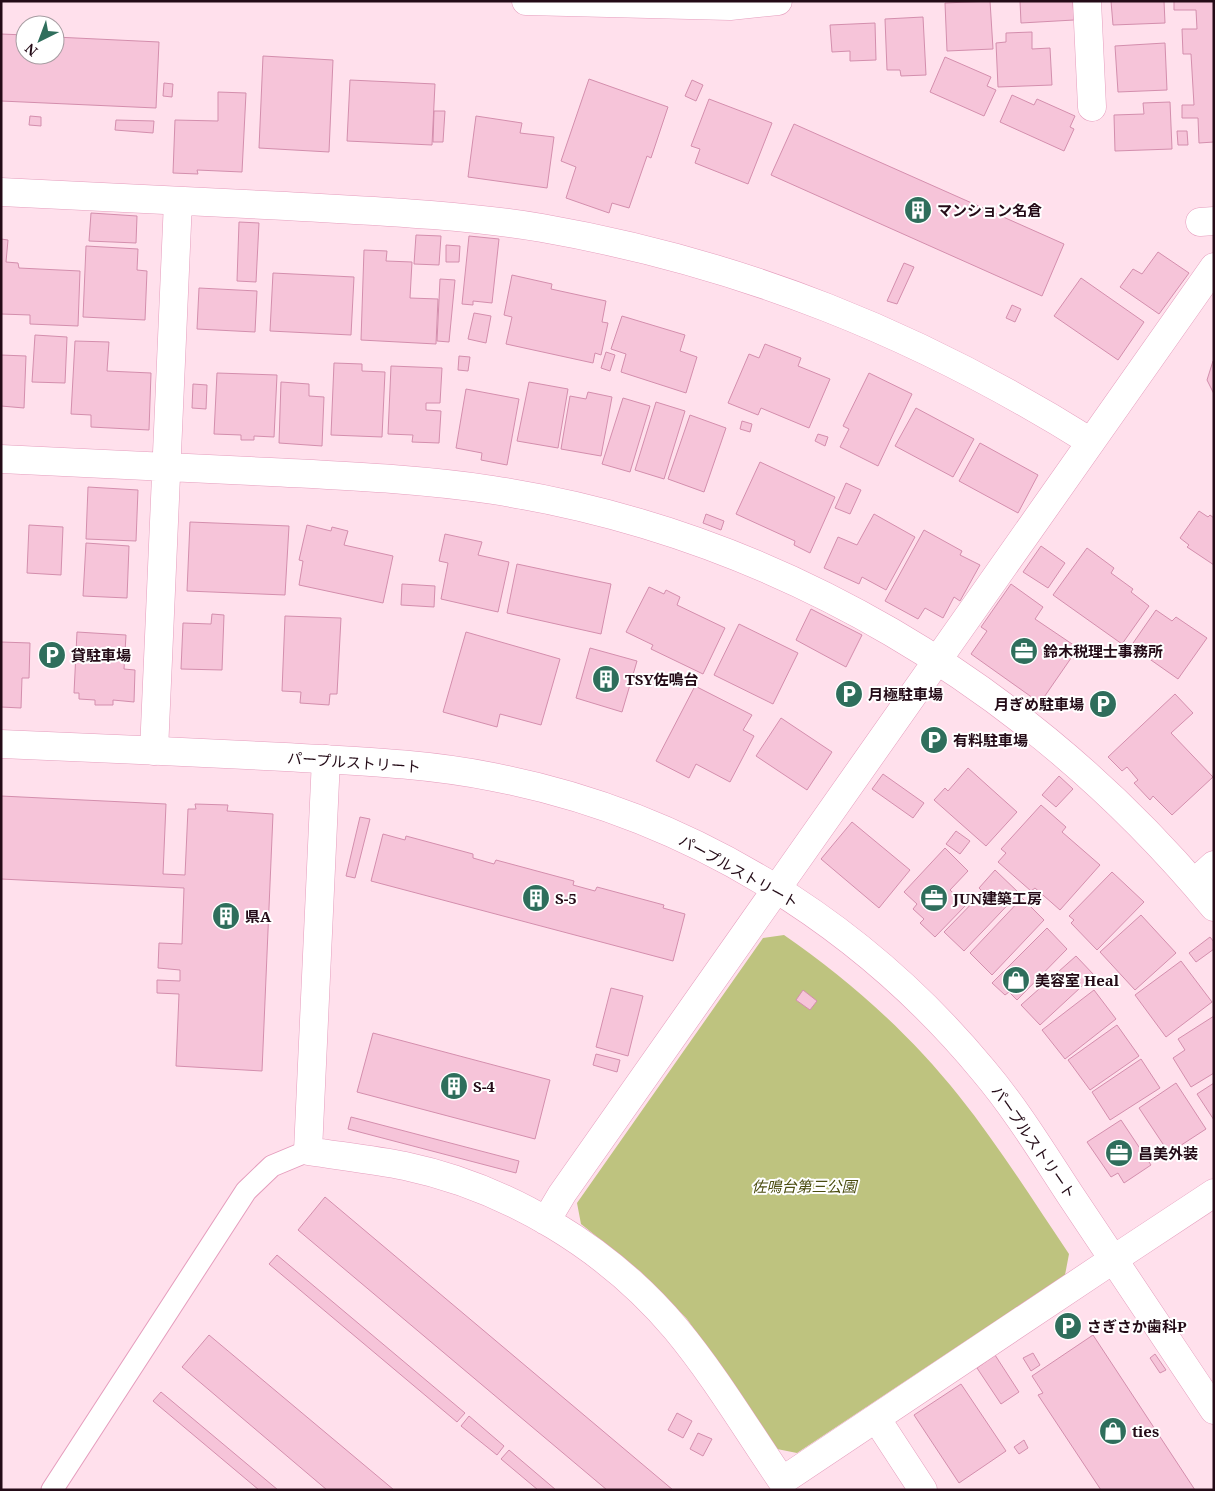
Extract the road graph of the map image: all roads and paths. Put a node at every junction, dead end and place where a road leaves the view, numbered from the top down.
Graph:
1 (526, 1) edge
2 (778, 1) edge
3 (1087, 1) edge
4 (1092, 107) dead end
5 (1, 192) edge
6 (178, 201) junction
7 (1214, 267) edge
8 (1091, 442) junction
9 (1, 459) edge
10 (167, 467) junction
11 (938, 660) junction
12 (1, 744) edge
13 (154, 751) junction
14 (326, 759) junction
15 (1204, 874) edge
16 (777, 889) junction
17 (1214, 907) edge
18 (308, 1152) junction
19 (1214, 1193) edge
20 (546, 1221) junction
21 (1114, 1259) junction
22 (1214, 1410) edge
23 (876, 1418) junction
24 (52, 1490) edge
25 (923, 1490) edge

1 - 2 street
3 - 4 street
5 - 6 street
6 - 8 street
6 - 10 street
7 - 8 street
8 - 11 street
9 - 10 street
10 - 11 street
10 - 13 street
11 - 15 street
11 - 16 street
12 - 13 street, パープルストリート
13 - 14 street, パープルストリート
14 - 16 street, パープルストリート
14 - 18 street
15 - 17 street
16 - 20 street
16 - 21 street, パープルストリート
18 - 20 street
18 - 24 lane
19 - 21 street
20 - 23 street
21 - 22 street, パープルストリート
21 - 23 street
23 - 25 street

